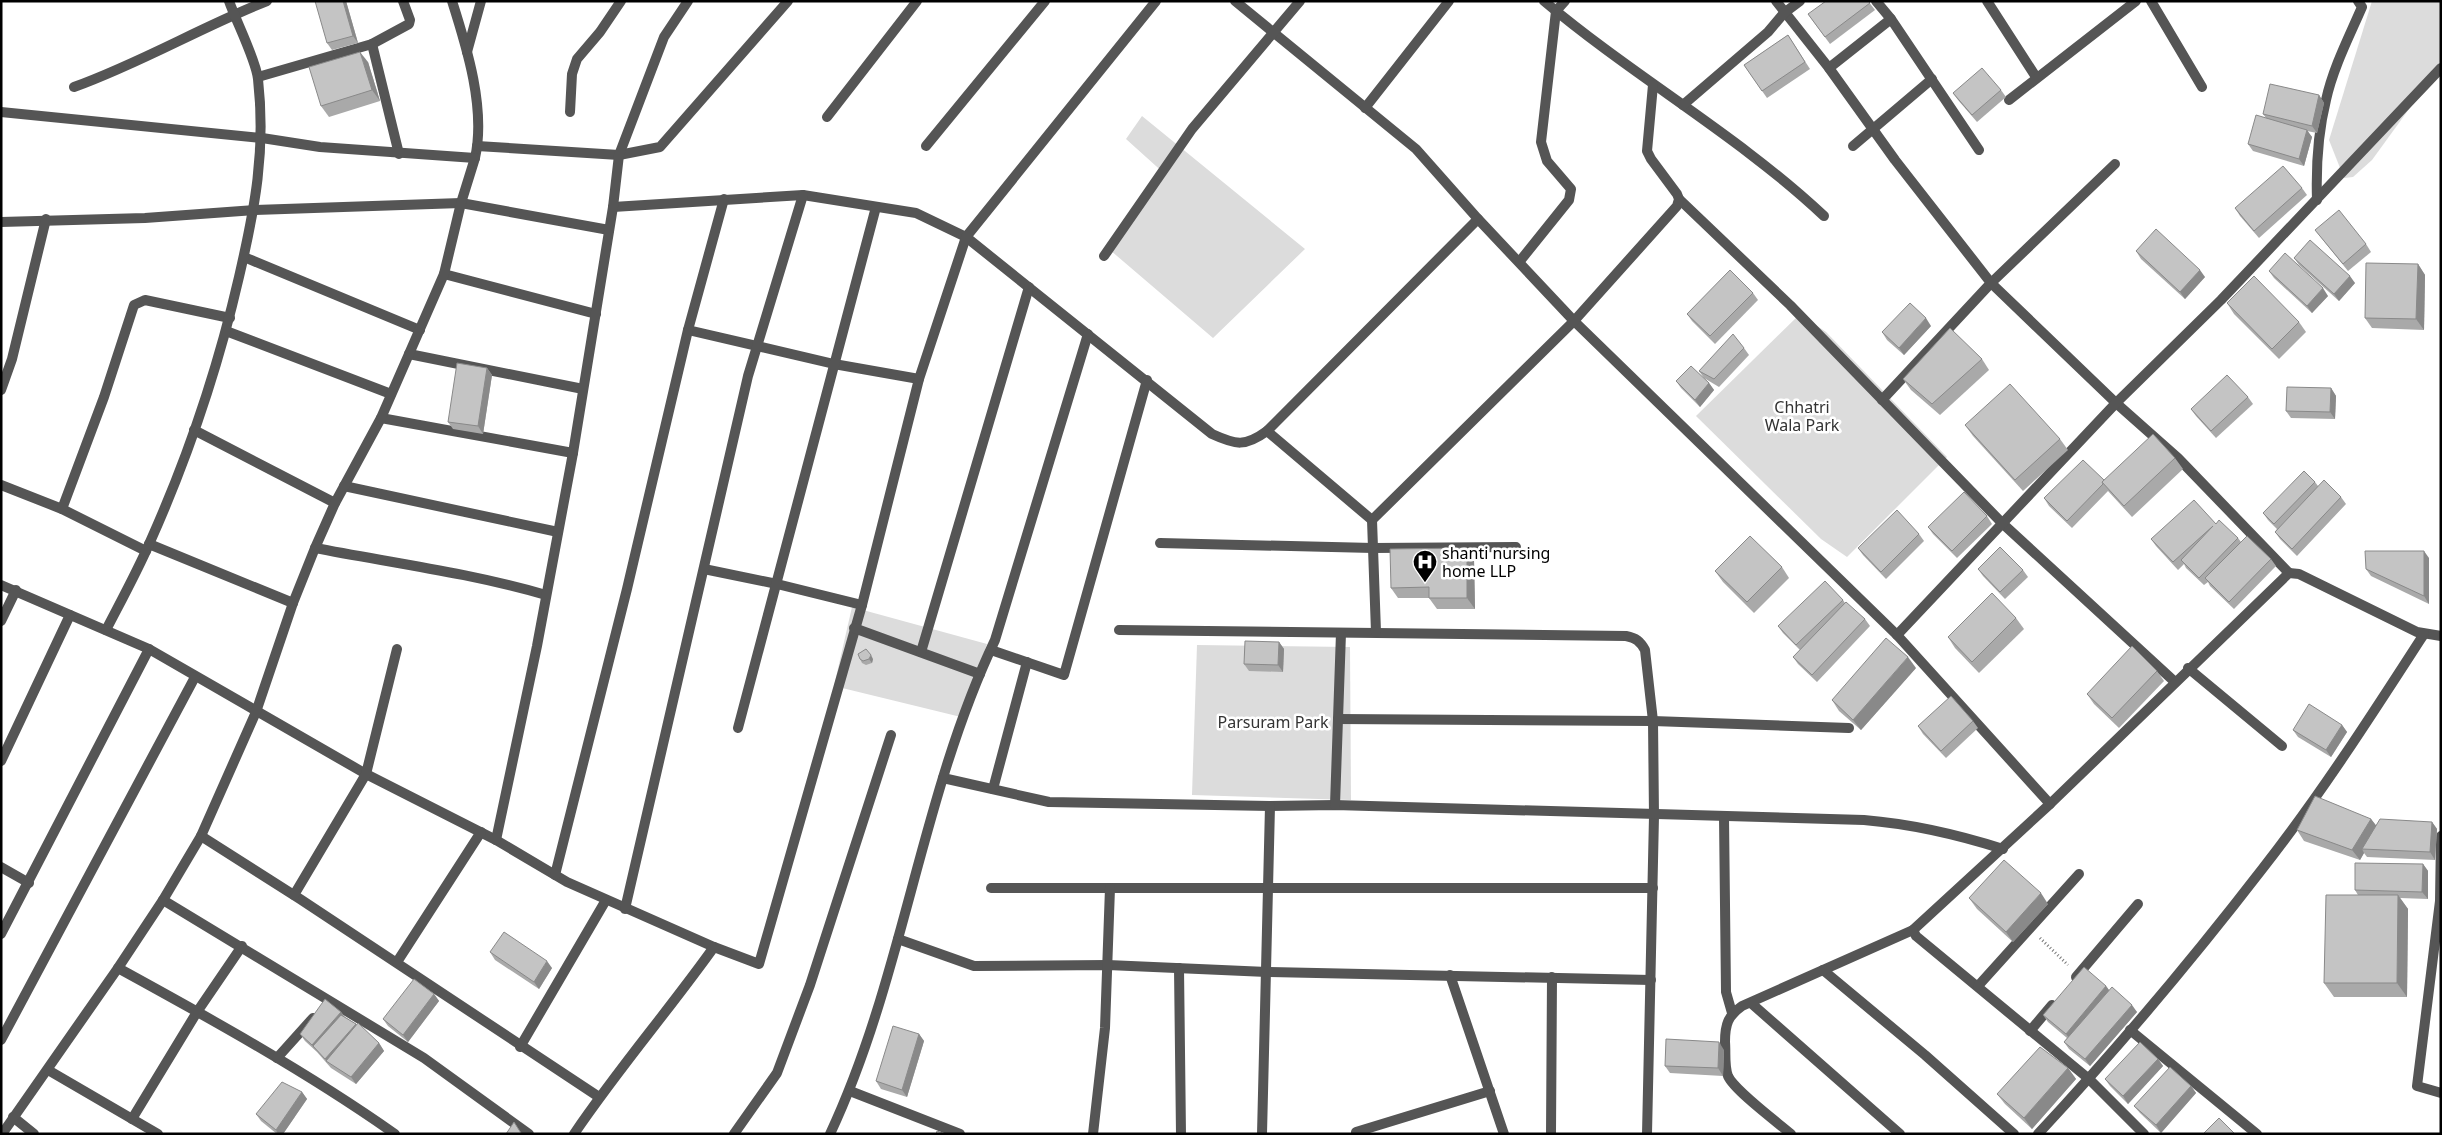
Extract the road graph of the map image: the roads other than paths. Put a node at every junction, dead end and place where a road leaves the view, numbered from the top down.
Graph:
1 (228, 1) edge
2 (267, 1) edge
3 (403, 1) edge
4 (452, 1) edge
5 (481, 1) edge
6 (622, 1) edge
7 (688, 1) edge
8 (788, 1) edge
9 (917, 1) edge
10 (1045, 1) edge
11 (1156, 1) edge
12 (1235, 1) edge
13 (1300, 1) edge
14 (1449, 1) edge
15 (1544, 1) edge
16 (1565, 1) edge
17 (1776, 1) edge
18 (1800, 1) edge
19 (1876, 1) edge
20 (1986, 1) edge
21 (2136, 1) edge
22 (2151, 1) edge
23 (2358, 1) edge
24 (1556, 11) junction
25 (1784, 13) junction
26 (234, 14) junction
27 (1891, 19) junction
28 (1273, 33) junction
29 (372, 44) junction
30 (467, 53) junction
31 (1829, 68) junction
32 (2441, 68) edge
33 (258, 76) junction
34 (2036, 78) junction
35 (1932, 79) junction
36 (1653, 85) junction
37 (74, 87) dead end
38 (2202, 87) dead end
39 (2009, 100) dead end
40 (1683, 105) junction
41 (1365, 108) junction
42 (1, 112) edge
43 (570, 112) dead end
44 (827, 117) dead end
45 (1873, 130) junction
46 (262, 138) junction
47 (477, 146) junction
48 (926, 146) dead end
49 (1853, 146) dead end
50 (1979, 150) dead end
51 (399, 154) junction
52 (619, 155) junction
53 (475, 158) junction
54 (2115, 164) dead end
55 (803, 195) junction
56 (724, 199) junction
57 (1679, 199) junction
58 (2317, 200) junction
59 (461, 203) junction
60 (613, 207) junction
61 (876, 207) junction
62 (255, 210) junction
63 (1824, 216) dead end
64 (1478, 219) junction
65 (46, 220) junction
66 (1, 222) edge
67 (609, 230) junction
68 (966, 237) junction
69 (1104, 256) dead end
70 (244, 257) junction
71 (1520, 261) junction
72 (444, 274) junction
73 (1990, 284) junction
74 (1029, 287) junction
75 (596, 314) junction
76 (230, 318) junction
77 (1574, 321) junction
78 (420, 330) junction
79 (688, 330) junction
80 (226, 331) junction
81 (1088, 334) junction
82 (758, 345) junction
83 (409, 354) junction
84 (834, 364) junction
85 (5, 367) edge
86 (919, 379) junction
87 (1147, 380) junction
88 (583, 389) junction
89 (1, 390) edge
90 (391, 394) junction
91 (1882, 400) junction
92 (2116, 402) junction
93 (381, 418) junction
94 (194, 430) junction
95 (1267, 431) junction
96 (573, 453) junction
97 (1, 485) edge
98 (344, 486) junction
99 (335, 502) junction
100 (62, 509) junction
101 (1372, 520) junction
102 (2002, 523) junction
103 (558, 532) junction
104 (1160, 543) dead end
105 (1516, 547) dead end
106 (148, 548) junction
107 (315, 548) junction
108 (1374, 548) junction
109 (704, 569) junction
110 (2289, 573) junction
111 (1, 584) edge
112 (777, 584) junction
113 (16, 590) junction
114 (546, 595) junction
115 (293, 603) junction
116 (862, 606) junction
117 (70, 614) junction
118 (1, 621) edge
119 (854, 628) junction
120 (106, 630) junction
121 (1119, 630) dead end
122 (1376, 632) junction
123 (1341, 633) junction
124 (2424, 634) junction
125 (1898, 635) junction
126 (2441, 636) edge
127 (148, 649) junction
128 (397, 649) dead end
129 (991, 650) junction
130 (921, 652) junction
131 (1027, 662) junction
132 (2188, 668) junction
133 (980, 674) junction
134 (195, 677) junction
135 (2175, 682) junction
136 (256, 712) junction
137 (1338, 720) junction
138 (1653, 721) junction
139 (738, 728) dead end
140 (1848, 728) edge
141 (892, 735) dead end
142 (2282, 746) dead end
143 (1, 761) edge
144 (366, 774) junction
145 (943, 778) junction
146 (993, 789) junction
147 (2050, 804) junction
148 (1335, 805) junction
149 (1270, 806) junction
150 (1654, 816) junction
151 (1724, 817) junction
152 (481, 832) junction
153 (201, 836) junction
154 (2441, 836) edge
155 (496, 840) junction
156 (2003, 849) junction
157 (1, 867) edge
158 (2079, 874) dead end
159 (555, 875) junction
160 (29, 883) junction
161 (991, 888) dead end
162 (1110, 888) junction
163 (1652, 888) junction
164 (1269, 889) junction
165 (294, 895) junction
166 (163, 900) junction
167 (606, 900) junction
168 (2138, 904) dead end
169 (625, 909) junction
170 (1913, 930) junction
171 (1, 934) edge
172 (898, 939) junction
173 (242, 946) junction
174 (714, 947) junction
175 (397, 962) junction
176 (1108, 965) junction
177 (118, 968) junction
178 (1178, 968) junction
179 (1823, 970) junction
180 (1267, 972) junction
181 (1450, 975) junction
182 (1552, 977) junction
183 (2075, 979) edge
184 (1651, 980) junction
185 (1978, 986) junction
186 (2060, 996) edge
187 (329, 1000) junction
188 (1750, 1003) junction
189 (197, 1012) junction
190 (1732, 1013) junction
191 (2130, 1030) junction
192 (2030, 1031) junction
193 (1, 1040) edge
194 (520, 1047) junction
195 (277, 1058) junction
196 (48, 1070) junction
197 (2089, 1079) junction
198 (850, 1091) junction
199 (1490, 1091) junction
200 (2441, 1093) edge
201 (599, 1097) junction
202 (13, 1117) junction
203 (132, 1119) junction
204 (1356, 1132) dead end
205 (2, 1134) edge
206 (34, 1134) edge
207 (158, 1134) edge
208 (395, 1134) edge
209 (529, 1134) edge
210 (574, 1134) edge
211 (734, 1134) edge
212 (830, 1134) edge
213 (960, 1134) edge
214 (1093, 1134) edge
215 (1181, 1134) edge
216 (1262, 1134) edge
217 (1504, 1134) edge
218 (1551, 1134) edge
219 (1647, 1134) edge
220 (1791, 1134) edge
221 (1900, 1134) edge
222 (2014, 1134) edge
223 (2038, 1134) edge
224 (2144, 1134) edge
225 (2257, 1134) edge

1 - 26 street
2 - 26 street
3 - 29 street
4 - 30 street
5 - 30 street
6 - 43 street
7 - 52 street
8 - 52 street
9 - 44 street
10 - 48 street
11 - 68 street
12 - 28 street
13 - 28 street
14 - 41 street
15 - 24 street
16 - 24 street
17 - 25 street
18 - 25 street
19 - 27 street
20 - 34 street
21 - 34 street
22 - 38 street
23 - 58 street
24 - 36 street
24 - 71 street
25 - 31 street
25 - 40 street
26 - 33 street
26 - 37 street
27 - 31 street
27 - 35 street
28 - 41 street
28 - 69 street
29 - 33 street
29 - 51 street
30 - 47 street
31 - 45 street
32 - 58 street
33 - 46 street
34 - 39 street
35 - 45 street
35 - 50 street
36 - 40 street
36 - 57 street
40 - 63 street
41 - 64 street
42 - 46 street
45 - 49 street
45 - 73 street
46 - 51 street
46 - 62 street
47 - 52 street
47 - 53 street
51 - 53 street
52 - 60 street
53 - 59 street
54 - 73 street
55 - 56 street
55 - 61 street
55 - 82 street
56 - 60 street
56 - 79 street
57 - 77 street
57 - 91 street
58 - 92 street
59 - 62 street
59 - 67 street
59 - 72 street
60 - 67 street
61 - 68 street
61 - 84 street
62 - 65 street
62 - 70 street
64 - 71 street
64 - 95 street
65 - 66 street
65 - 85 street
67 - 75 street
68 - 74 street
68 - 86 street
70 - 76 street
70 - 78 street
71 - 77 street
72 - 75 street
72 - 78 street
73 - 91 street
73 - 92 street
74 - 81 street
74 - 130 street
75 - 88 street
76 - 80 street
76 - 100 street
77 - 101 street
77 - 125 street
78 - 83 street
79 - 82 street
79 - 159 street
80 - 90 street
80 - 94 street
81 - 87 street
81 - 129 street
82 - 84 street
82 - 109 street
83 - 88 street
83 - 90 street
84 - 86 street
84 - 112 street
85 - 89 street
86 - 116 street
87 - 95 street
87 - 131 street
88 - 96 street
90 - 93 street
91 - 102 street
92 - 102 street
92 - 110 street
93 - 96 street
93 - 98 street
94 - 99 street
94 - 106 street
95 - 101 street
96 - 103 street
97 - 100 street
98 - 99 street
98 - 103 street
99 - 107 street
100 - 106 street
101 - 108 street
102 - 125 street
102 - 135 street
103 - 114 street
104 - 108 street
105 - 108 street
106 - 115 street
106 - 120 street
107 - 114 street
107 - 115 street
108 - 122 street
109 - 112 street
109 - 169 street
110 - 124 street
110 - 132 street
111 - 113 street
112 - 116 street
112 - 139 street
113 - 117 street
113 - 118 street
114 - 155 street
115 - 136 street
116 - 119 street
117 - 120 street
117 - 143 street
119 - 130 street
119 - 174 street
120 - 127 street
121 - 123 street
122 - 123 street
122 - 138 street
123 - 137 street
124 - 126 street
124 - 191 street
125 - 147 street
127 - 134 street
127 - 160 street
128 - 144 street
129 - 131 street
129 - 133 street
130 - 133 street
131 - 146 street
132 - 135 street
132 - 142 street
133 - 145 street
134 - 136 street
134 - 193 street
135 - 147 street
136 - 144 street
136 - 153 street
137 - 138 street
137 - 148 street
138 - 140 street
138 - 150 street
141 - 211 street
144 - 152 street
144 - 165 street
145 - 146 street
145 - 172 street
146 - 149 street
147 - 156 street
148 - 149 street
148 - 150 street
149 - 164 street
150 - 151 street
150 - 163 street
151 - 156 street
151 - 190 street
152 - 155 street
152 - 175 street
153 - 165 street
153 - 166 street
154 - 200 street
155 - 159 street
156 - 170 street
157 - 160 street
158 - 185 street
159 - 167 street
160 - 171 street
161 - 162 street
162 - 164 street
162 - 176 street
163 - 164 street
163 - 184 street
164 - 180 street
165 - 175 street
166 - 173 street
166 - 177 street
167 - 169 street
167 - 194 street
168 - 183 street
169 - 174 street
170 - 179 street
170 - 185 street
172 - 176 street
172 - 198 street
173 - 187 street
173 - 189 street
174 - 201 street
175 - 194 street
176 - 178 street
176 - 214 street
177 - 189 street
177 - 196 street
178 - 180 street
178 - 215 street
179 - 188 street
179 - 222 street
180 - 181 street
180 - 216 street
181 - 182 street
181 - 199 street
182 - 184 street
182 - 218 street
184 - 219 street
185 - 192 street
186 - 192 street
187 - 195 street
187 - 209 street
188 - 190 street
188 - 221 street
189 - 195 street
189 - 203 street
190 - 220 street
191 - 197 street
191 - 225 street
192 - 197 street
194 - 201 street
195 - 208 street
196 - 202 street
196 - 203 street
197 - 223 street
197 - 224 street
198 - 212 street
198 - 213 street
199 - 204 street
199 - 217 street
201 - 210 street
202 - 205 street
202 - 206 street
203 - 207 street

